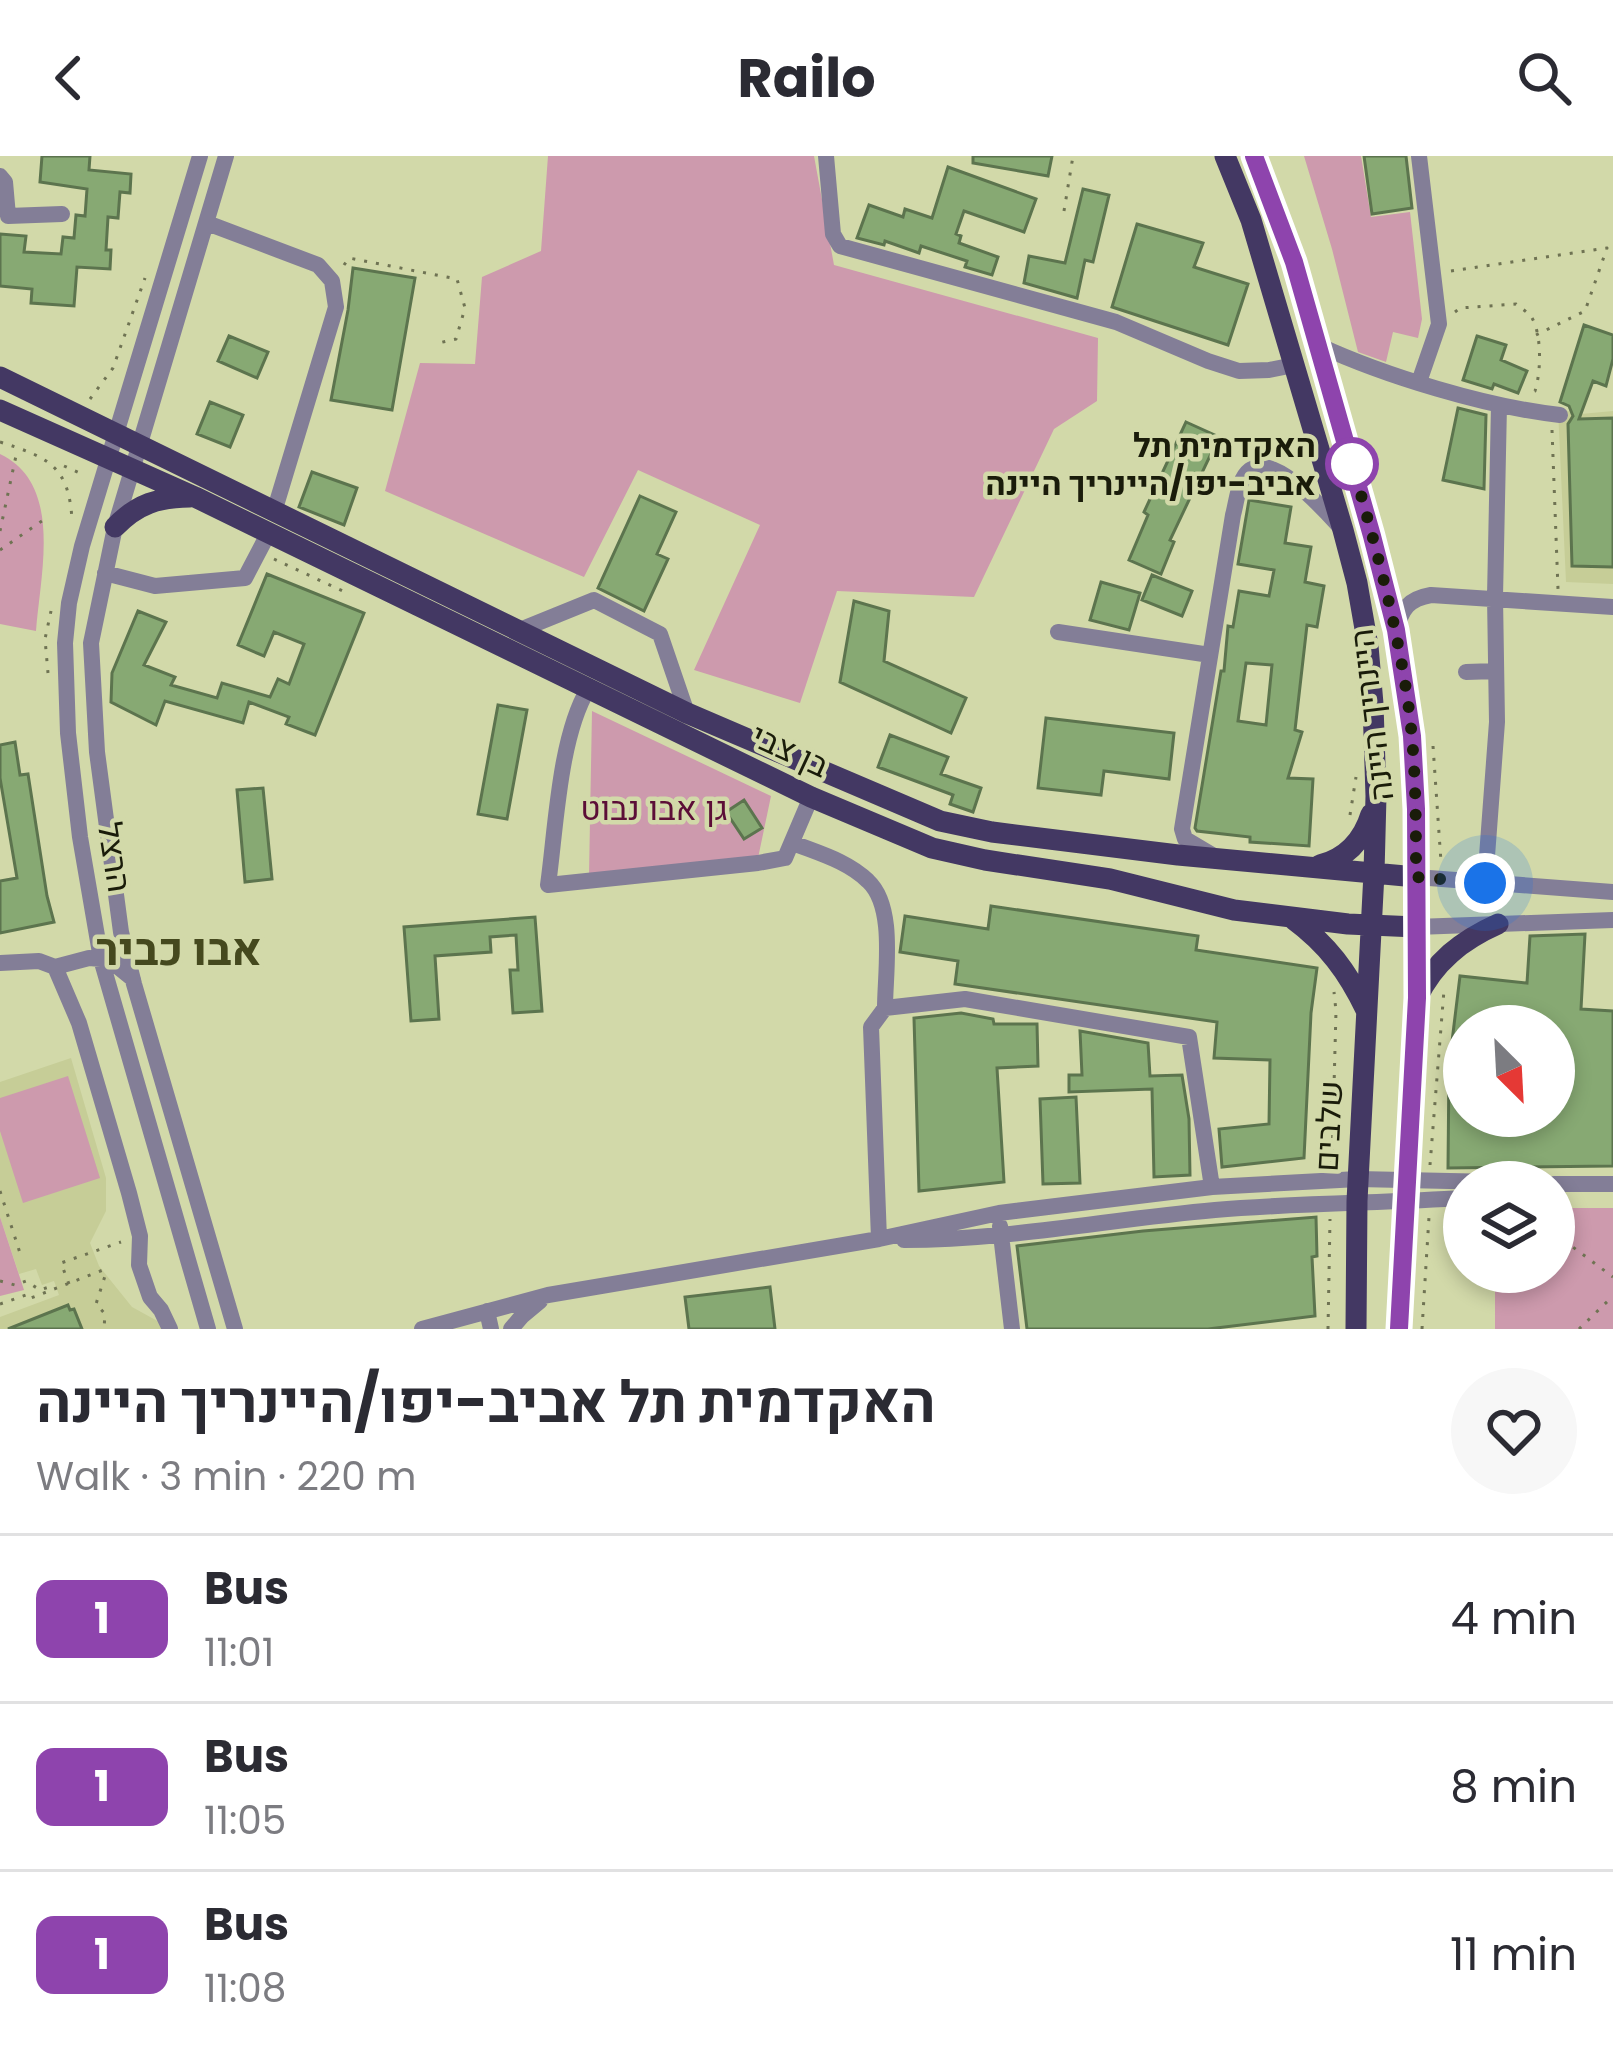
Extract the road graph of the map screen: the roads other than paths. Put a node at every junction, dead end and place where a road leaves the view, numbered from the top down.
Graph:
1 (200, 156) edge
2 (226, 156) edge
3 (826, 156) edge
4 (1225, 156) edge
5 (1419, 156) edge
6 (1259, 160) edge
7 (0, 176) edge
8 (62, 214) dead end
9 (207, 224) junction
10 (1318, 345) junction
11 (1294, 364) junction
12 (0, 377) edge
13 (1419, 382) junction
14 (1499, 405) junction
15 (0, 410) edge
16 (1556, 415) road end
17 (116, 432) junction
18 (142, 444) junction
19 (109, 456) junction
20 (133, 468) junction
21 (195, 497) junction
22 (271, 523) junction
23 (115, 526) junction
24 (1343, 530) junction
25 (105, 573) junction
26 (1495, 597) junction
27 (1613, 607) edge
28 (520, 630) junction
29 (1396, 630) junction
30 (1058, 632) dead end
31 (1210, 655) junction
32 (1496, 671) junction
33 (1466, 672) dead end
34 (589, 689) junction
35 (687, 713) junction
36 (1376, 796) junction
37 (811, 797) junction
38 (793, 843) junction
39 (1217, 859) junction
40 (1311, 867) junction
41 (1374, 873) junction
42 (1416, 877) junction
43 (1485, 883) junction
44 (1613, 892) edge
45 (94, 917) junction
46 (1292, 919) junction
47 (1613, 920) edge
48 (1498, 924) junction
49 (1371, 926) junction
50 (1416, 927) junction
51 (121, 932) junction
52 (101, 958) junction
53 (0, 963) edge
54 (56, 967) junction
55 (133, 979) junction
56 (1417, 998) junction
57 (885, 1008) junction
58 (1367, 1012) junction
59 (1613, 1184) edge
60 (1575, 1185) edge
61 (1212, 1187) junction
62 (1443, 1187) edge
63 (1357, 1190) junction
64 (1407, 1190) junction
65 (1443, 1197) edge
66 (999, 1213) junction
67 (1001, 1234) junction
68 (879, 1239) junction
69 (548, 1295) junction
70 (489, 1320) edge
71 (170, 1329) edge
72 (208, 1329) edge
73 (235, 1329) edge
74 (422, 1329) edge
75 (511, 1329) edge
76 (1012, 1329) edge
77 (1355, 1329) edge
78 (1399, 1329) edge

1 - 17 street, הרצל
2 - 9 street, הרצל
3 - 11 street
4 - 11 main road, היינריך היינה
5 - 13 street
6 - 10 main road, היינריך היינה
7 - 8 street
9 - 18 street, הרצל
9 - 22 street
10 - 13 street
10 - 29 main road, היינריך היינה
11 - 24 main road, היינריך היינה
12 - 17 main road, בן צבי
13 - 14 street
14 - 16 street
14 - 26 street
15 - 19 main road, בן צבי
17 - 18 main road, בן צבי
17 - 19 street, הרצל
18 - 20 street, הרצל
18 - 22 main road, בן צבי
19 - 20 main road, בן צבי
19 - 45 street, הרצל
20 - 21 main road, בן צבי
20 - 23 street, הרצל
21 - 22 main road, בן צבי
21 - 23 main road
22 - 25 street
22 - 28 main road, בן צבי
22 - 34 main road, בן צבי
23 - 25 street, הרצל
24 - 31 street
24 - 36 main road, היינריך היינה
25 - 51 street, הרצל
26 - 27 street
26 - 29 street
26 - 32 street
28 - 35 main road, בן צבי
28 - 35 street
29 - 42 main road, היינריך היינה
30 - 31 street
31 - 39 street
32 - 33 street
32 - 43 street
34 - 37 main road, בן צבי
34 - 38 street
35 - 39 main road, בן צבי
36 - 40 main road
36 - 41 main road, היינריך היינה
37 - 38 street
37 - 46 main road, בן צבי
38 - 57 street
39 - 40 main road, בן צבי
40 - 41 main road, בן צבי
41 - 42 main road, בן צבי
41 - 49 main road, היינריך היינה
42 - 43 street, בן צבי
42 - 50 main road, היינריך היינה
43 - 44 street, בן צבי
45 - 51 street
45 - 52 street, הרצל
46 - 49 main road, בן צבי
46 - 58 main road
47 - 48 street, בן צבי
48 - 50 street, בן צבי
48 - 56 main road
49 - 50 main road, בן צבי
49 - 58 main road, שלבים
50 - 56 main road
51 - 55 street, הרצל
52 - 54 street
52 - 55 street
52 - 72 street, הרצל
53 - 54 street
54 - 71 street
55 - 73 street, הרצל
56 - 64 main road
57 - 61 street
57 - 68 street
58 - 63 main road, שלבים
59 - 60 street
61 - 63 street
61 - 66 street
62 - 64 street
63 - 64 street
63 - 67 street
63 - 77 main road, שלבים
64 - 65 street
64 - 78 main road
66 - 67 street
66 - 68 street
67 - 68 street
67 - 76 street
68 - 69 street
69 - 70 street
69 - 75 street
70 - 74 street

